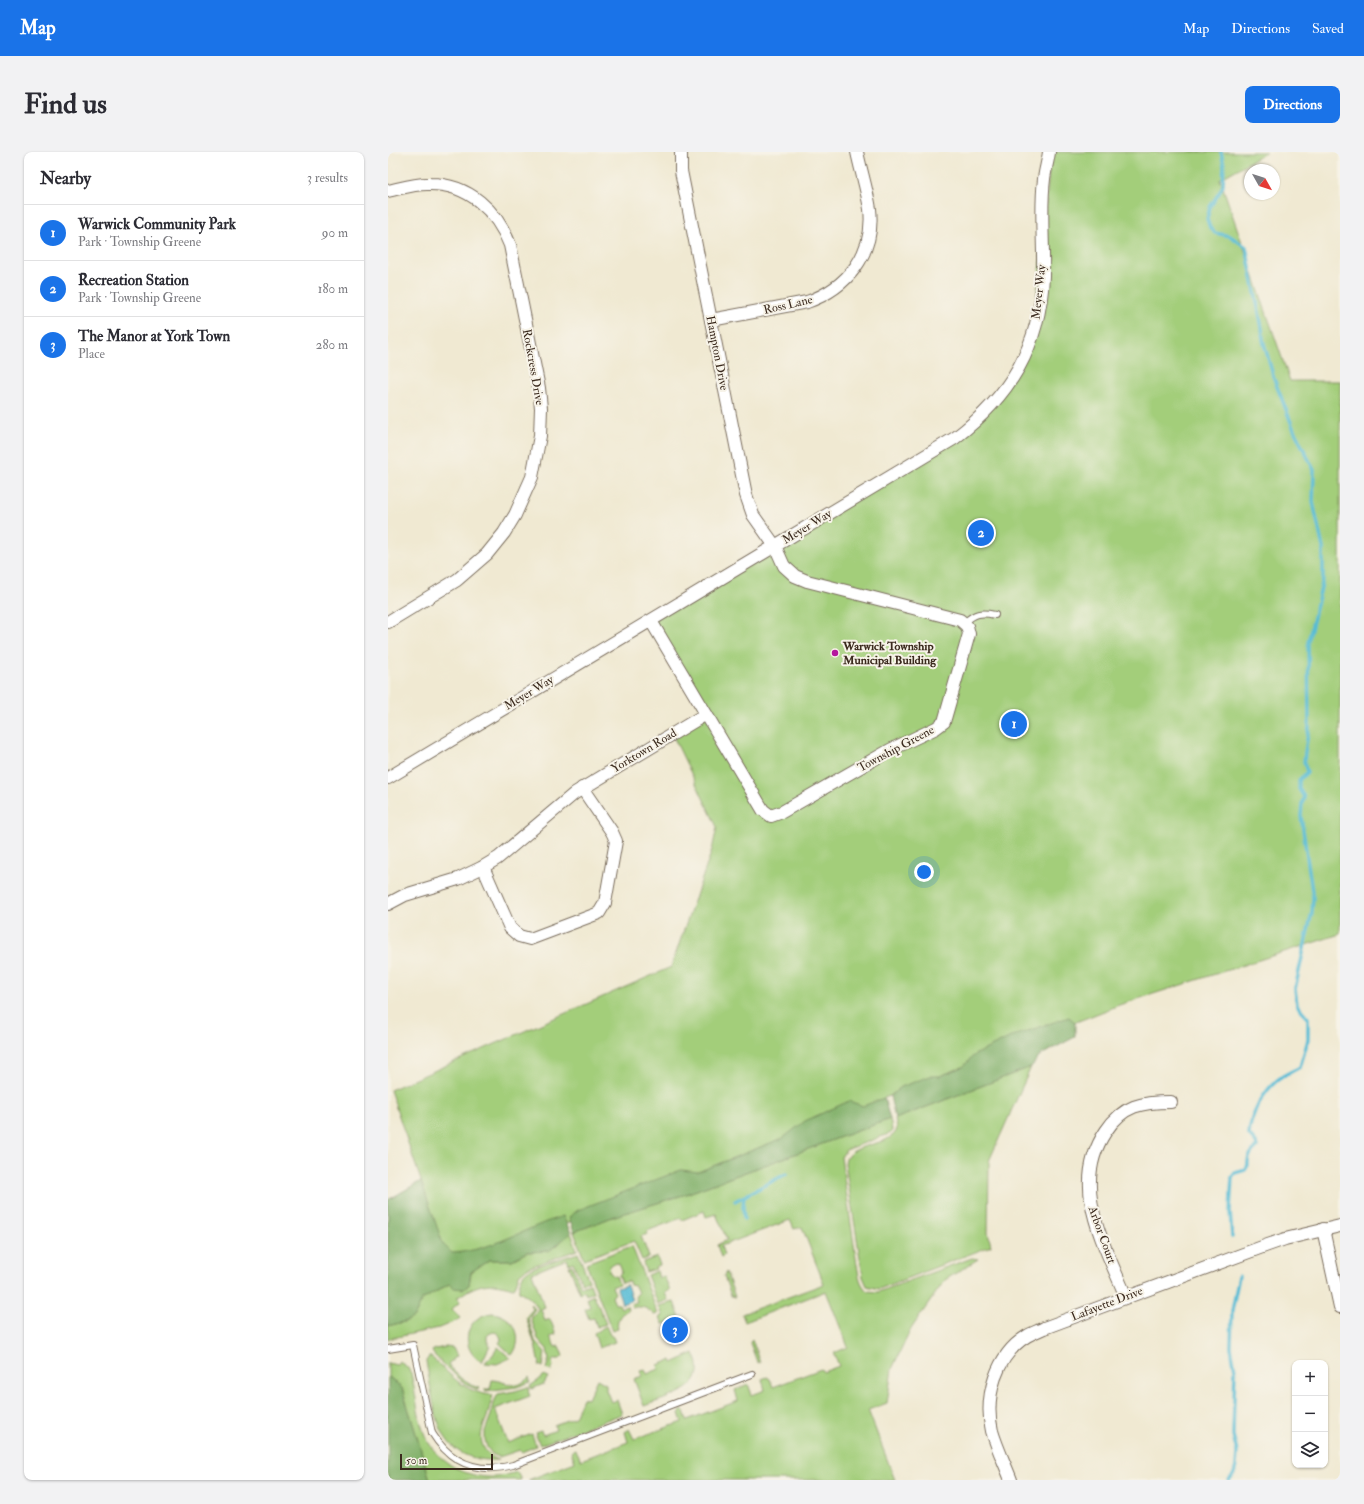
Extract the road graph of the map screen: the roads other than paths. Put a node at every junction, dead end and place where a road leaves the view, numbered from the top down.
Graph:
1 (681, 152) edge
2 (857, 152) edge
3 (1050, 152) edge
4 (388, 191) edge
5 (710, 320) junction
6 (775, 546) junction
7 (995, 615) dead end
8 (651, 620) junction
9 (388, 622) edge
10 (964, 623) junction
11 (706, 714) junction
12 (388, 778) edge
13 (578, 791) junction
14 (483, 867) junction
15 (388, 904) edge
16 (1171, 1102) dead end
17 (1340, 1226) edge
18 (1323, 1229) junction
19 (1126, 1297) junction
20 (1340, 1307) edge
21 (388, 1349) edge
22 (752, 1374) dead end
23 (1011, 1480) edge

1 - 5 street, Hampton Drive
2 - 5 street, Ross Lane
3 - 6 street, Meyer Way
4 - 9 street, Rockcress Drive
5 - 6 street, Hampton Drive
6 - 8 street, Meyer Way
6 - 10 street
7 - 10 lane
8 - 11 street, Township Greene
8 - 12 street, Meyer Way
10 - 11 street, Township Greene
11 - 13 street, Yorktown Road
13 - 14 street, Yorktown Road
13 - 14 street
14 - 15 street, Yorktown Road
16 - 19 street, Arbor Court
17 - 18 street, Lafayette Drive
18 - 19 street, Lafayette Drive
18 - 20 street
19 - 23 street, Lafayette Drive
21 - 22 lane

